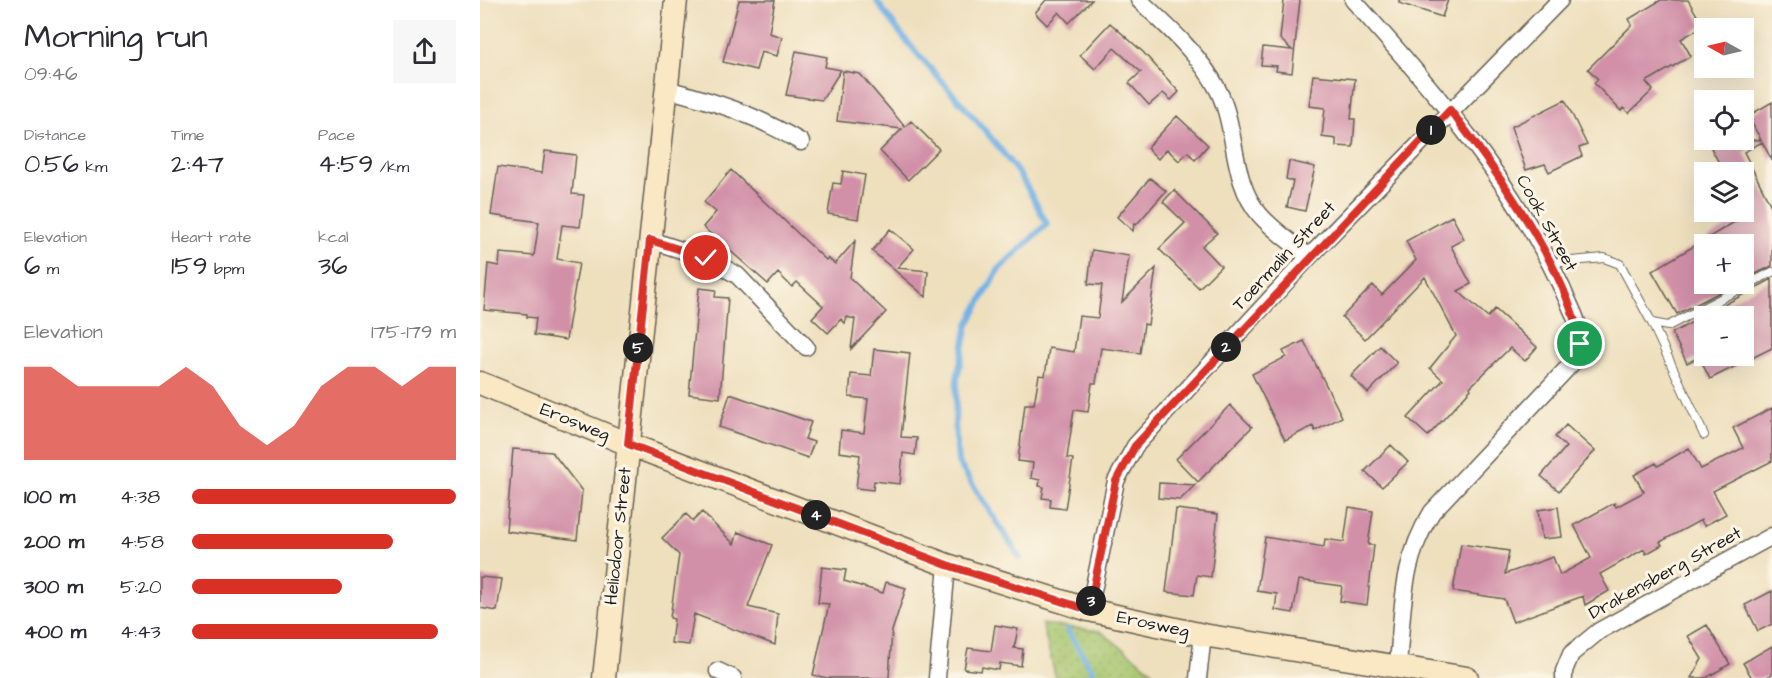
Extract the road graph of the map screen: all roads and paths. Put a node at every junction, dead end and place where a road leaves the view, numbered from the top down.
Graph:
1 (676, 0) edge
2 (1139, 0) edge
3 (1353, 0) edge
4 (1560, 0) edge
5 (666, 89) junction
6 (1450, 110) junction
7 (801, 142) dead end
8 (650, 240) junction
9 (1310, 257) junction
10 (1550, 263) junction
11 (1772, 272) edge
12 (1652, 323) junction
13 (806, 346) dead end
14 (480, 383) edge
15 (1704, 435) dead end
16 (628, 444) junction
17 (1772, 536) edge
18 (947, 565) junction
19 (1089, 610) junction
20 (1203, 635) junction
21 (1398, 665) junction
22 (604, 678) edge
23 (937, 678) edge
24 (1198, 678) edge
25 (1467, 678) edge
26 (1564, 678) edge

1 - 5 street, Heliodoor Street
2 - 9 street
3 - 6 street, Cook Street
4 - 6 street, Toermalin Street
5 - 7 street
5 - 8 street, Heliodoor Street
6 - 9 street, Toermalin Street
6 - 10 street, Cook Street
8 - 13 street
8 - 16 street, Heliodoor Street
9 - 19 street, Toermalin Street
10 - 12 lane
10 - 21 street, Cook Street
11 - 12 lane
12 - 15 lane
14 - 16 street, Erosweg
16 - 18 street, Erosweg
16 - 22 street, Heliodoor Street
17 - 26 street, Drakensberg Street
18 - 19 street, Erosweg
18 - 23 street
19 - 20 street, Erosweg
20 - 21 street, Erosweg
20 - 24 street
21 - 25 street, Erosweg

